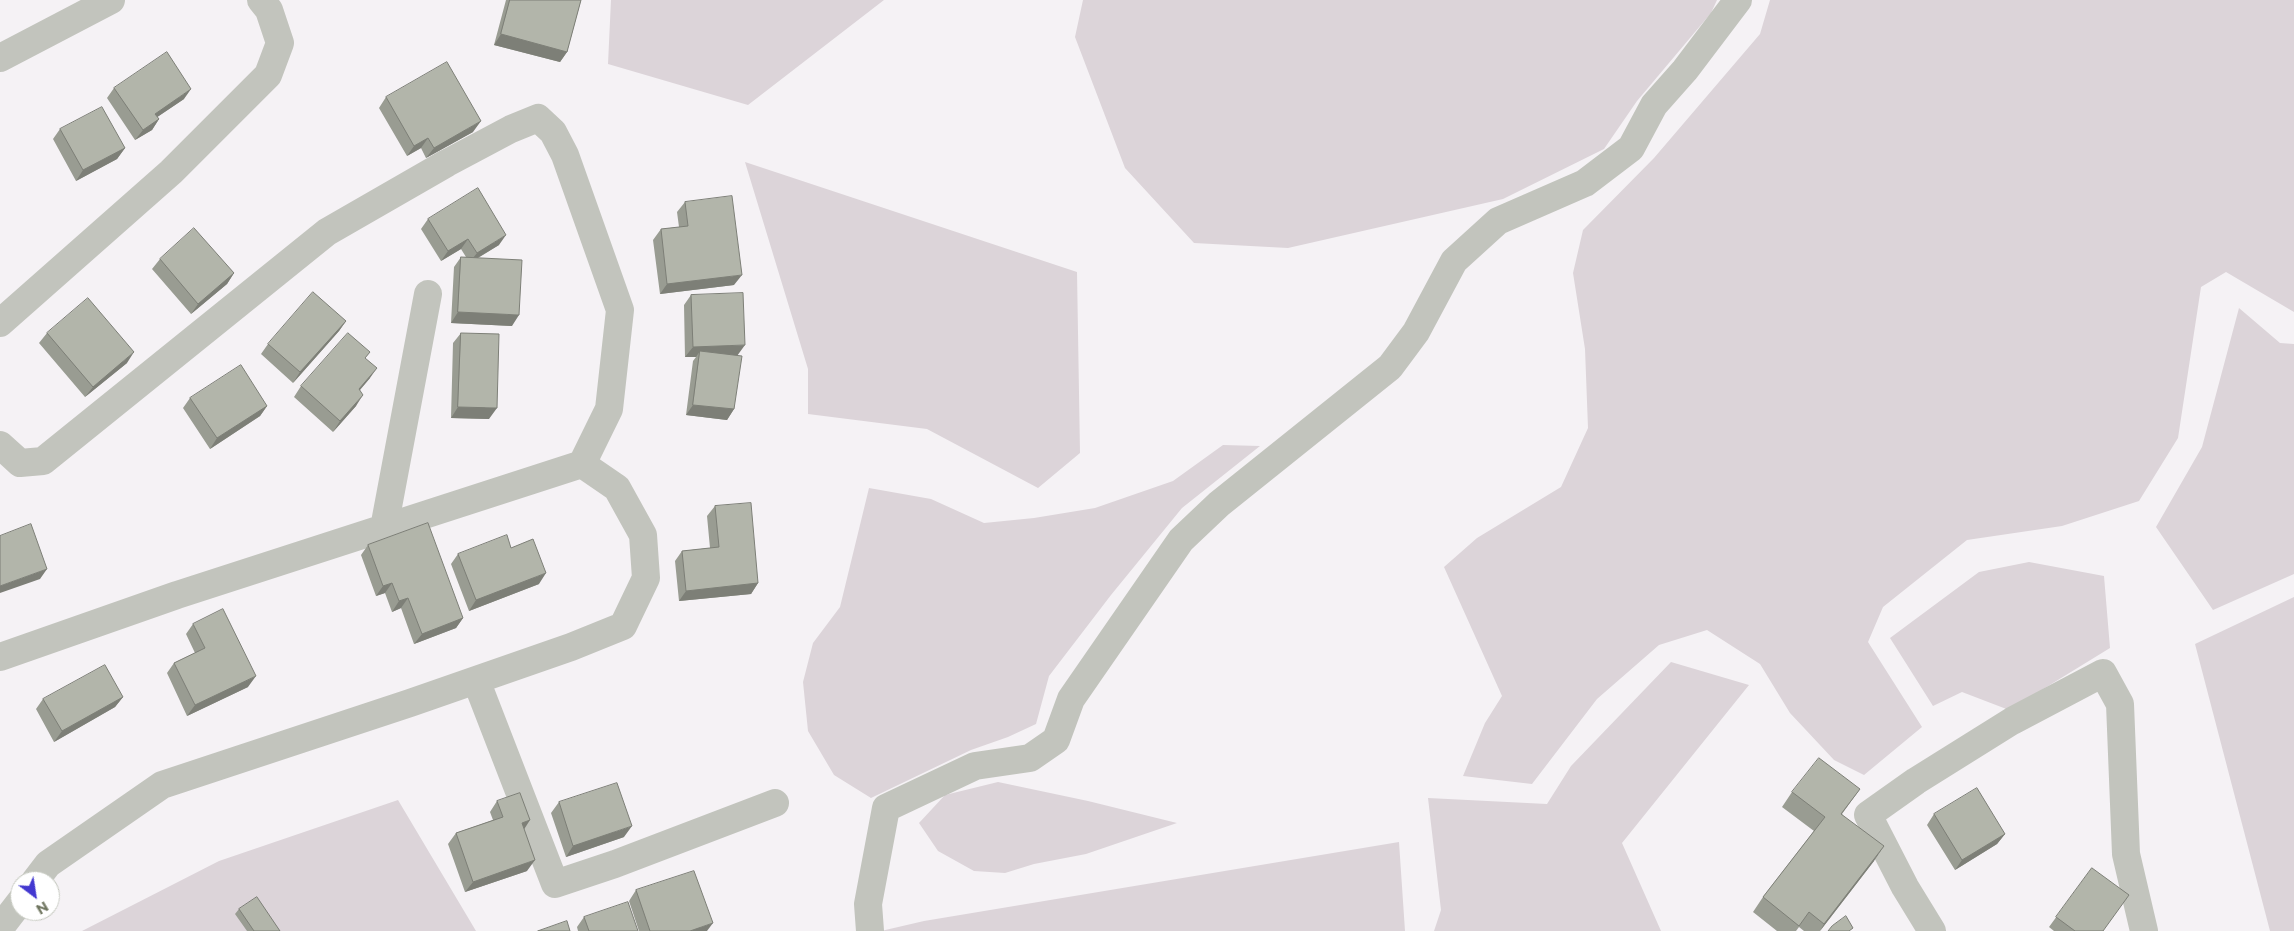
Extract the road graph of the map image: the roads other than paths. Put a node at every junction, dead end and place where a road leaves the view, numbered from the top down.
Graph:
1 (111, 0) edge
2 (261, 0) edge
3 (1738, 0) edge
4 (0, 58) edge
5 (428, 294) dead end
6 (0, 323) edge
7 (0, 445) edge
8 (582, 464) junction
9 (384, 528) junction
10 (0, 657) edge
11 (476, 680) junction
12 (775, 803) dead end
13 (43, 871) edge
14 (10, 915) edge
15 (0, 928) edge
16 (870, 931) edge
17 (1932, 931) edge
18 (2144, 931) edge

1 - 4 street
2 - 6 street
3 - 16 street
5 - 9 street
7 - 8 street
8 - 9 street
8 - 11 street
9 - 10 street
11 - 12 street
11 - 13 street
14 - 15 street
17 - 18 street

